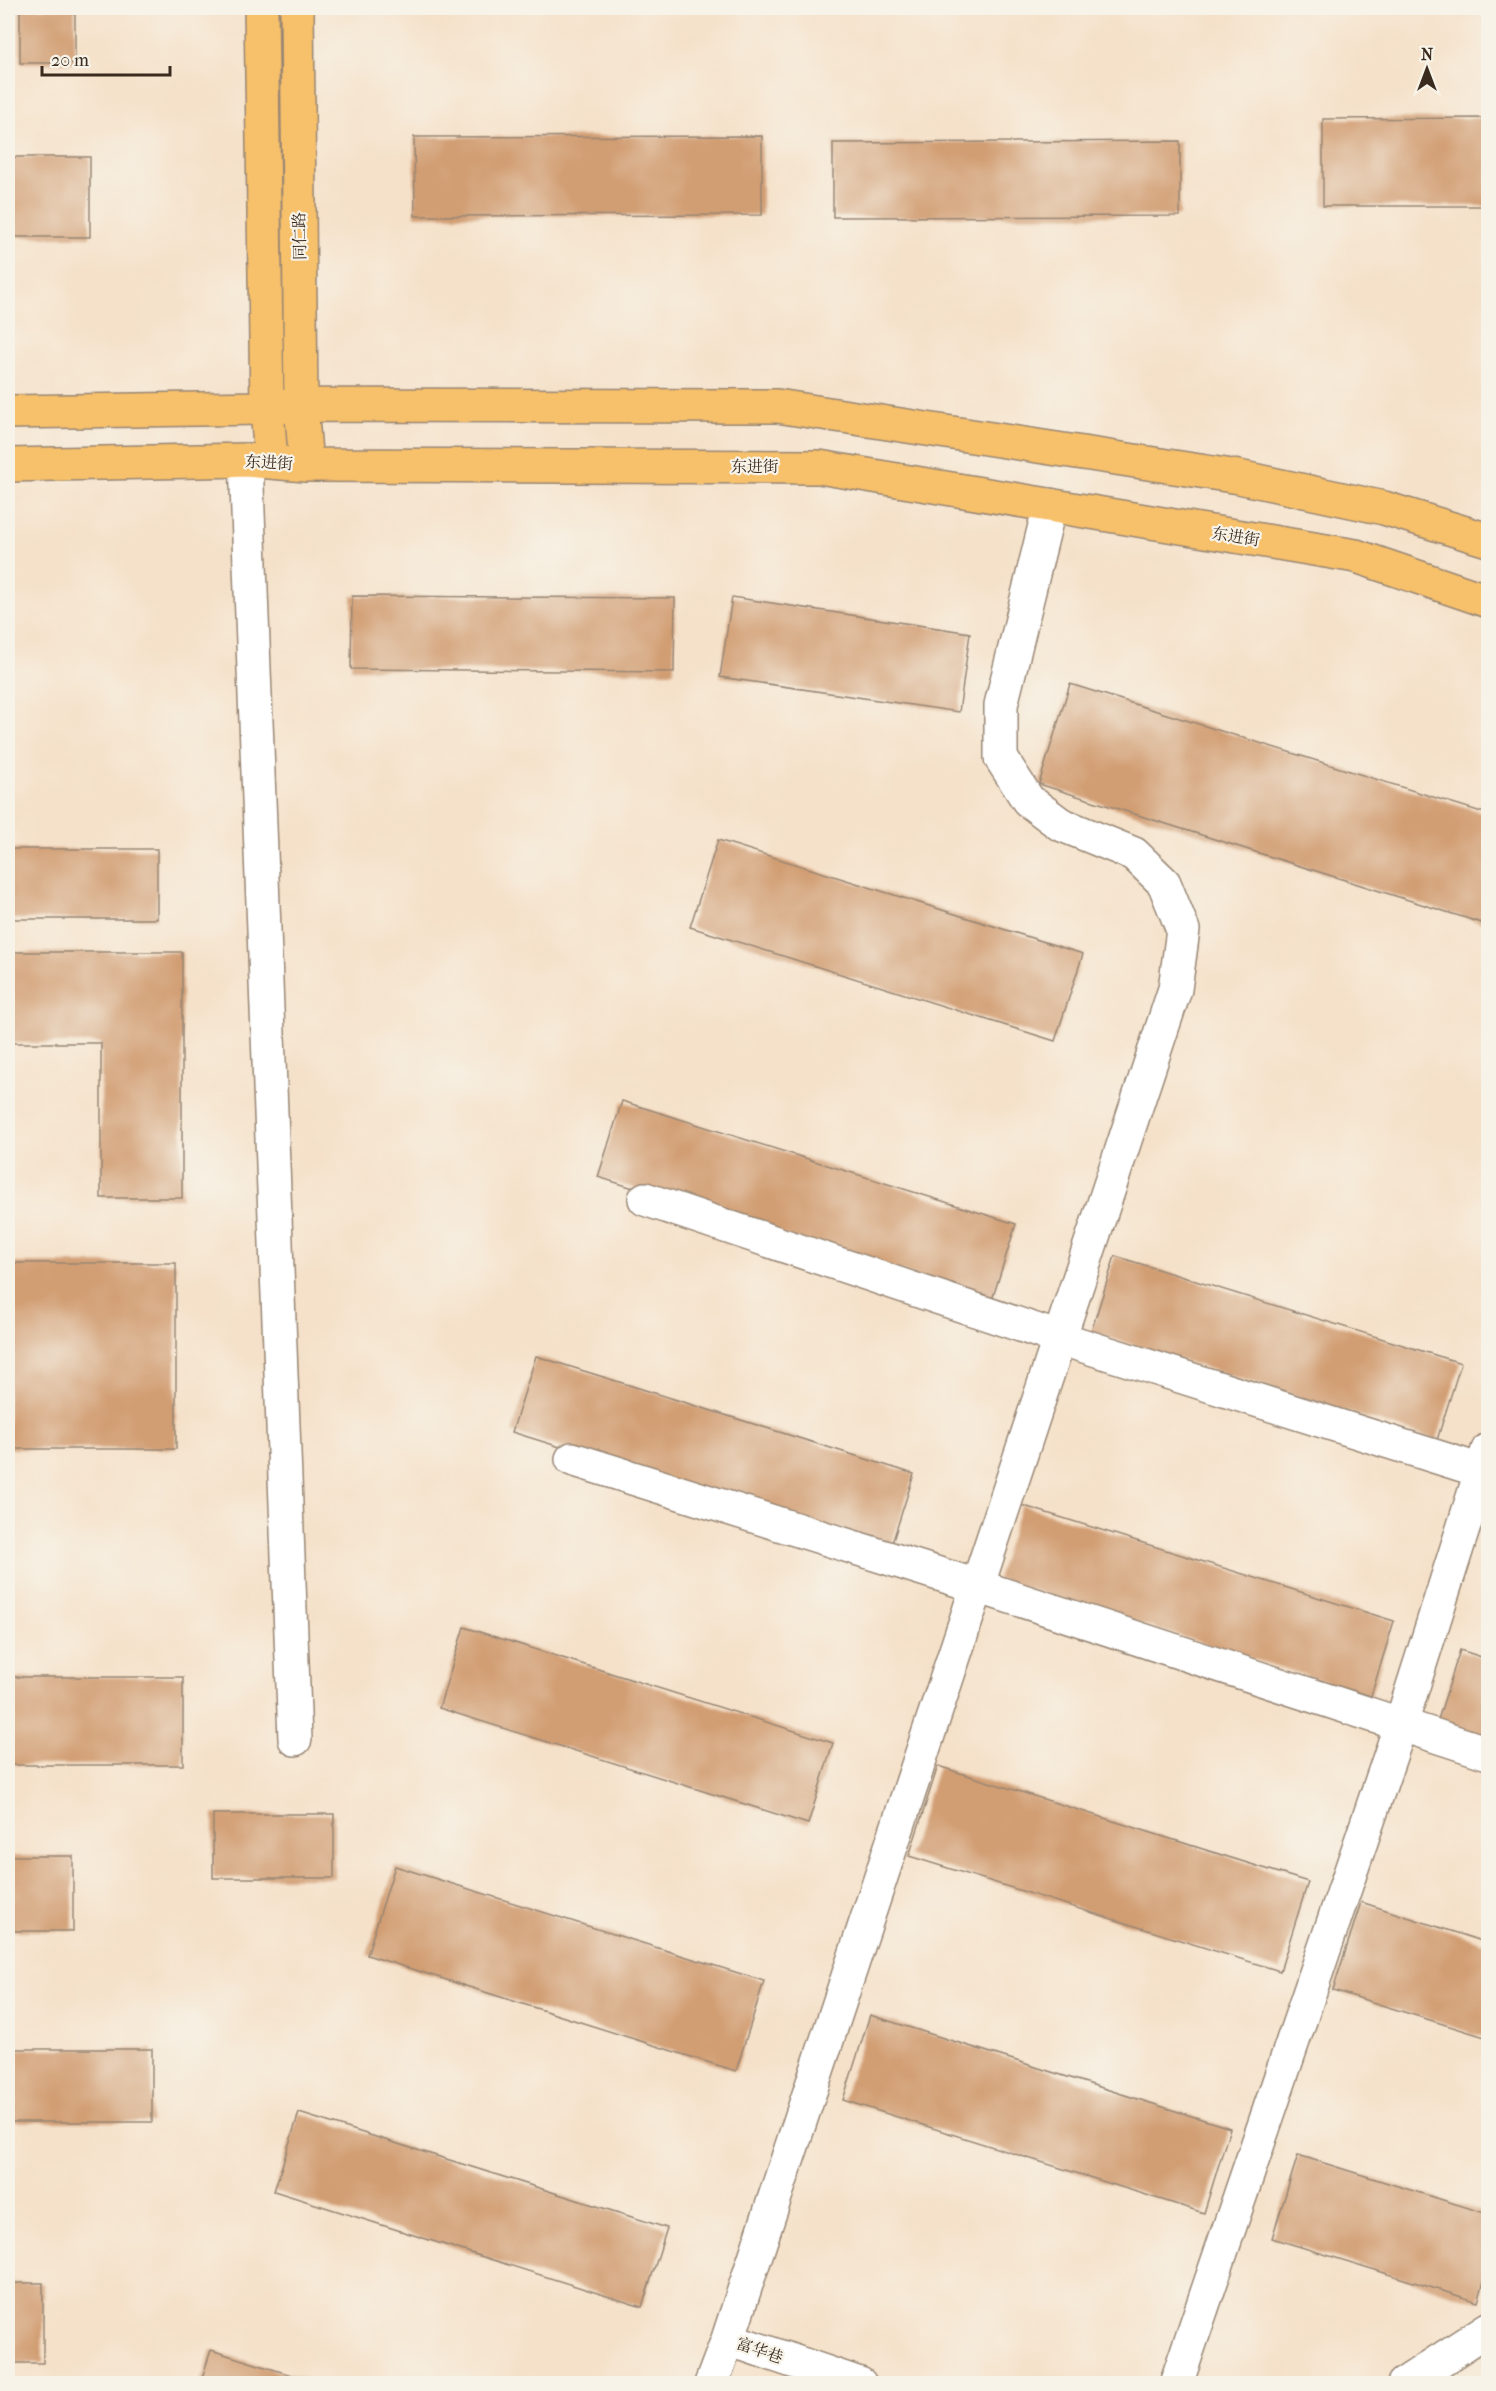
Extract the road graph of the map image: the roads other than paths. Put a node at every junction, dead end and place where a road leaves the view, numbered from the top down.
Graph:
1 (261, 8) edge
2 (297, 8) edge
3 (301, 405) junction
4 (267, 408) junction
5 (8, 412) edge
6 (259, 461) junction
7 (8, 465) edge
8 (306, 465) junction
9 (1050, 505) junction
10 (1488, 540) edge
11 (1488, 601) edge
12 (645, 1199) dead end
13 (1059, 1338) junction
14 (572, 1459) dead end
15 (1486, 1464) edge
16 (977, 1586) junction
17 (1401, 1724) junction
18 (295, 1739) dead end
19 (1488, 1753) edge
20 (1488, 2329) edge
21 (728, 2339) junction
22 (711, 2384) edge
23 (860, 2384) edge
24 (1176, 2384) edge
25 (1404, 2384) edge

1 - 4 main road
2 - 3 main road, 同仁路
3 - 4 main road
3 - 8 main road, 同仁路
3 - 10 main road
4 - 5 main road
4 - 6 main road
6 - 7 main road, 东进街
6 - 8 main road, 东进街
6 - 18 street
8 - 9 main road, 东进街
9 - 11 main road, 东进街
9 - 13 street
12 - 13 street
13 - 15 street
13 - 16 street
14 - 16 street
15 - 17 street
16 - 17 street
16 - 21 street
17 - 19 street
17 - 24 street
20 - 25 street
21 - 22 street
21 - 23 street, 富华巷

